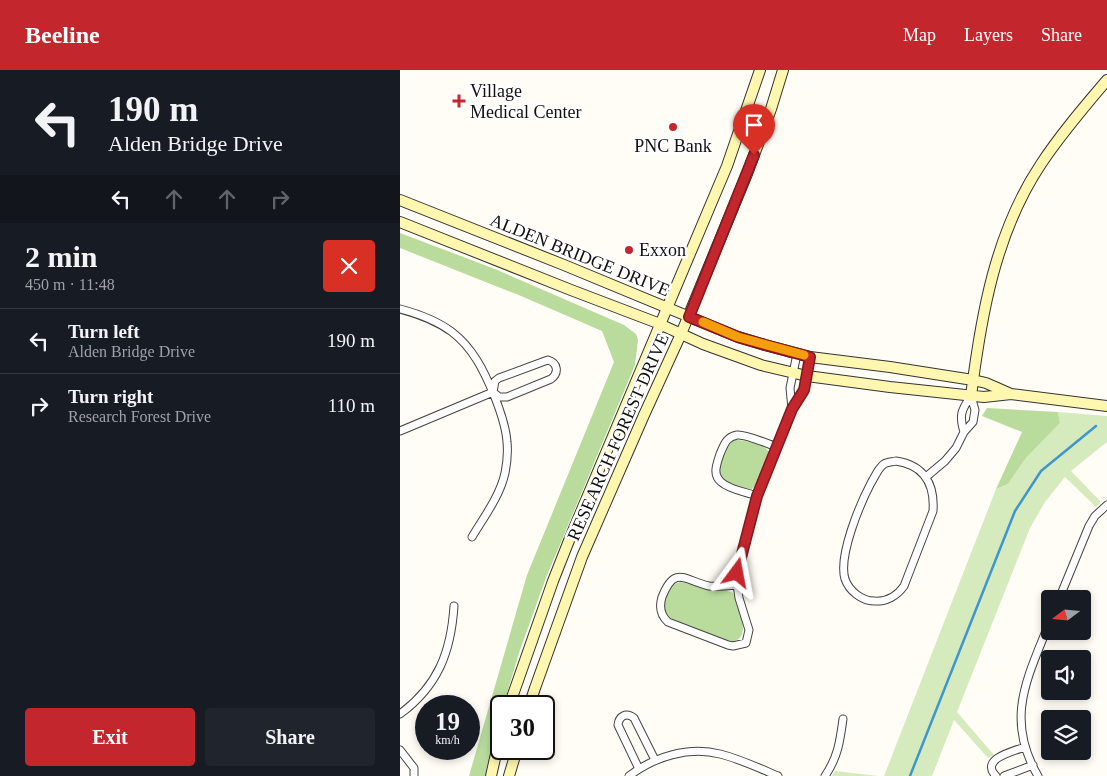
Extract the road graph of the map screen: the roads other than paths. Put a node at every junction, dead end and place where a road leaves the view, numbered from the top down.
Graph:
1 (760, 70) edge
2 (784, 70) edge
3 (1107, 80) edge
4 (400, 200) edge
5 (400, 222) edge
6 (668, 308) junction
7 (400, 309) edge
8 (689, 317) junction
9 (661, 324) junction
10 (681, 334) junction
11 (797, 354) junction
12 (810, 357) junction
13 (793, 373) junction
14 (807, 376) junction
15 (973, 380) junction
16 (493, 392) junction
17 (1012, 394) junction
18 (971, 396) junction
19 (1107, 406) edge
20 (792, 409) junction
21 (400, 431) edge
22 (964, 432) junction
23 (778, 447) junction
24 (926, 477) junction
25 (757, 496) junction
26 (1107, 505) edge
27 (472, 537) dead end
28 (737, 585) junction
29 (1063, 590) edge
30 (454, 606) dead end
31 (1043, 640) edge
32 (513, 695) edge
33 (533, 695) edge
34 (400, 714) edge
35 (843, 719) dead end
36 (1025, 747) junction
37 (400, 750) edge
38 (494, 760) edge
39 (514, 760) edge
40 (655, 760) junction
41 (1033, 765) junction
42 (639, 769) junction
43 (414, 776) edge
44 (490, 776) edge
45 (509, 776) edge
46 (629, 776) edge
47 (778, 776) edge
48 (826, 776) edge
49 (996, 776) edge
50 (1004, 776) edge
51 (1038, 776) edge

1 - 6 street, RESEARCH FOREST DRIVE
2 - 8 street, RESEARCH FOREST DRIVE
3 - 15 street
4 - 6 street, ALDEN BRIDGE DRIVE
5 - 9 street, ALDEN BRIDGE DRIVE
6 - 8 street, ALDEN BRIDGE DRIVE
6 - 9 street, RESEARCH FOREST DRIVE
7 - 16 street
8 - 10 street, RESEARCH FOREST DRIVE
8 - 11 street, ALDEN BRIDGE DRIVE
9 - 10 street, ALDEN BRIDGE DRIVE
9 - 32 street, RESEARCH FOREST DRIVE
10 - 13 street, ALDEN BRIDGE DRIVE
10 - 33 street, RESEARCH FOREST DRIVE
11 - 12 street, ALDEN BRIDGE DRIVE
11 - 13 street
12 - 14 street
12 - 15 street, ALDEN BRIDGE DRIVE
13 - 14 street, ALDEN BRIDGE DRIVE
13 - 20 street
14 - 18 street, ALDEN BRIDGE DRIVE
14 - 20 street
15 - 17 street, ALDEN BRIDGE DRIVE
15 - 18 street
16 - 16 street
16 - 21 street
16 - 27 street
17 - 18 street, ALDEN BRIDGE DRIVE
17 - 19 street, ALDEN BRIDGE DRIVE
18 - 22 street
18 - 22 street
20 - 23 street
22 - 24 street
23 - 25 street
23 - 25 street
24 - 24 street
25 - 28 street
26 - 29 street
28 - 28 street
30 - 34 street
31 - 36 street
35 - 48 street
36 - 41 street
36 - 49 street
37 - 43 street
38 - 44 street
39 - 45 street
40 - 42 street
40 - 42 street
40 - 47 street
41 - 50 street
41 - 51 street
42 - 46 street

